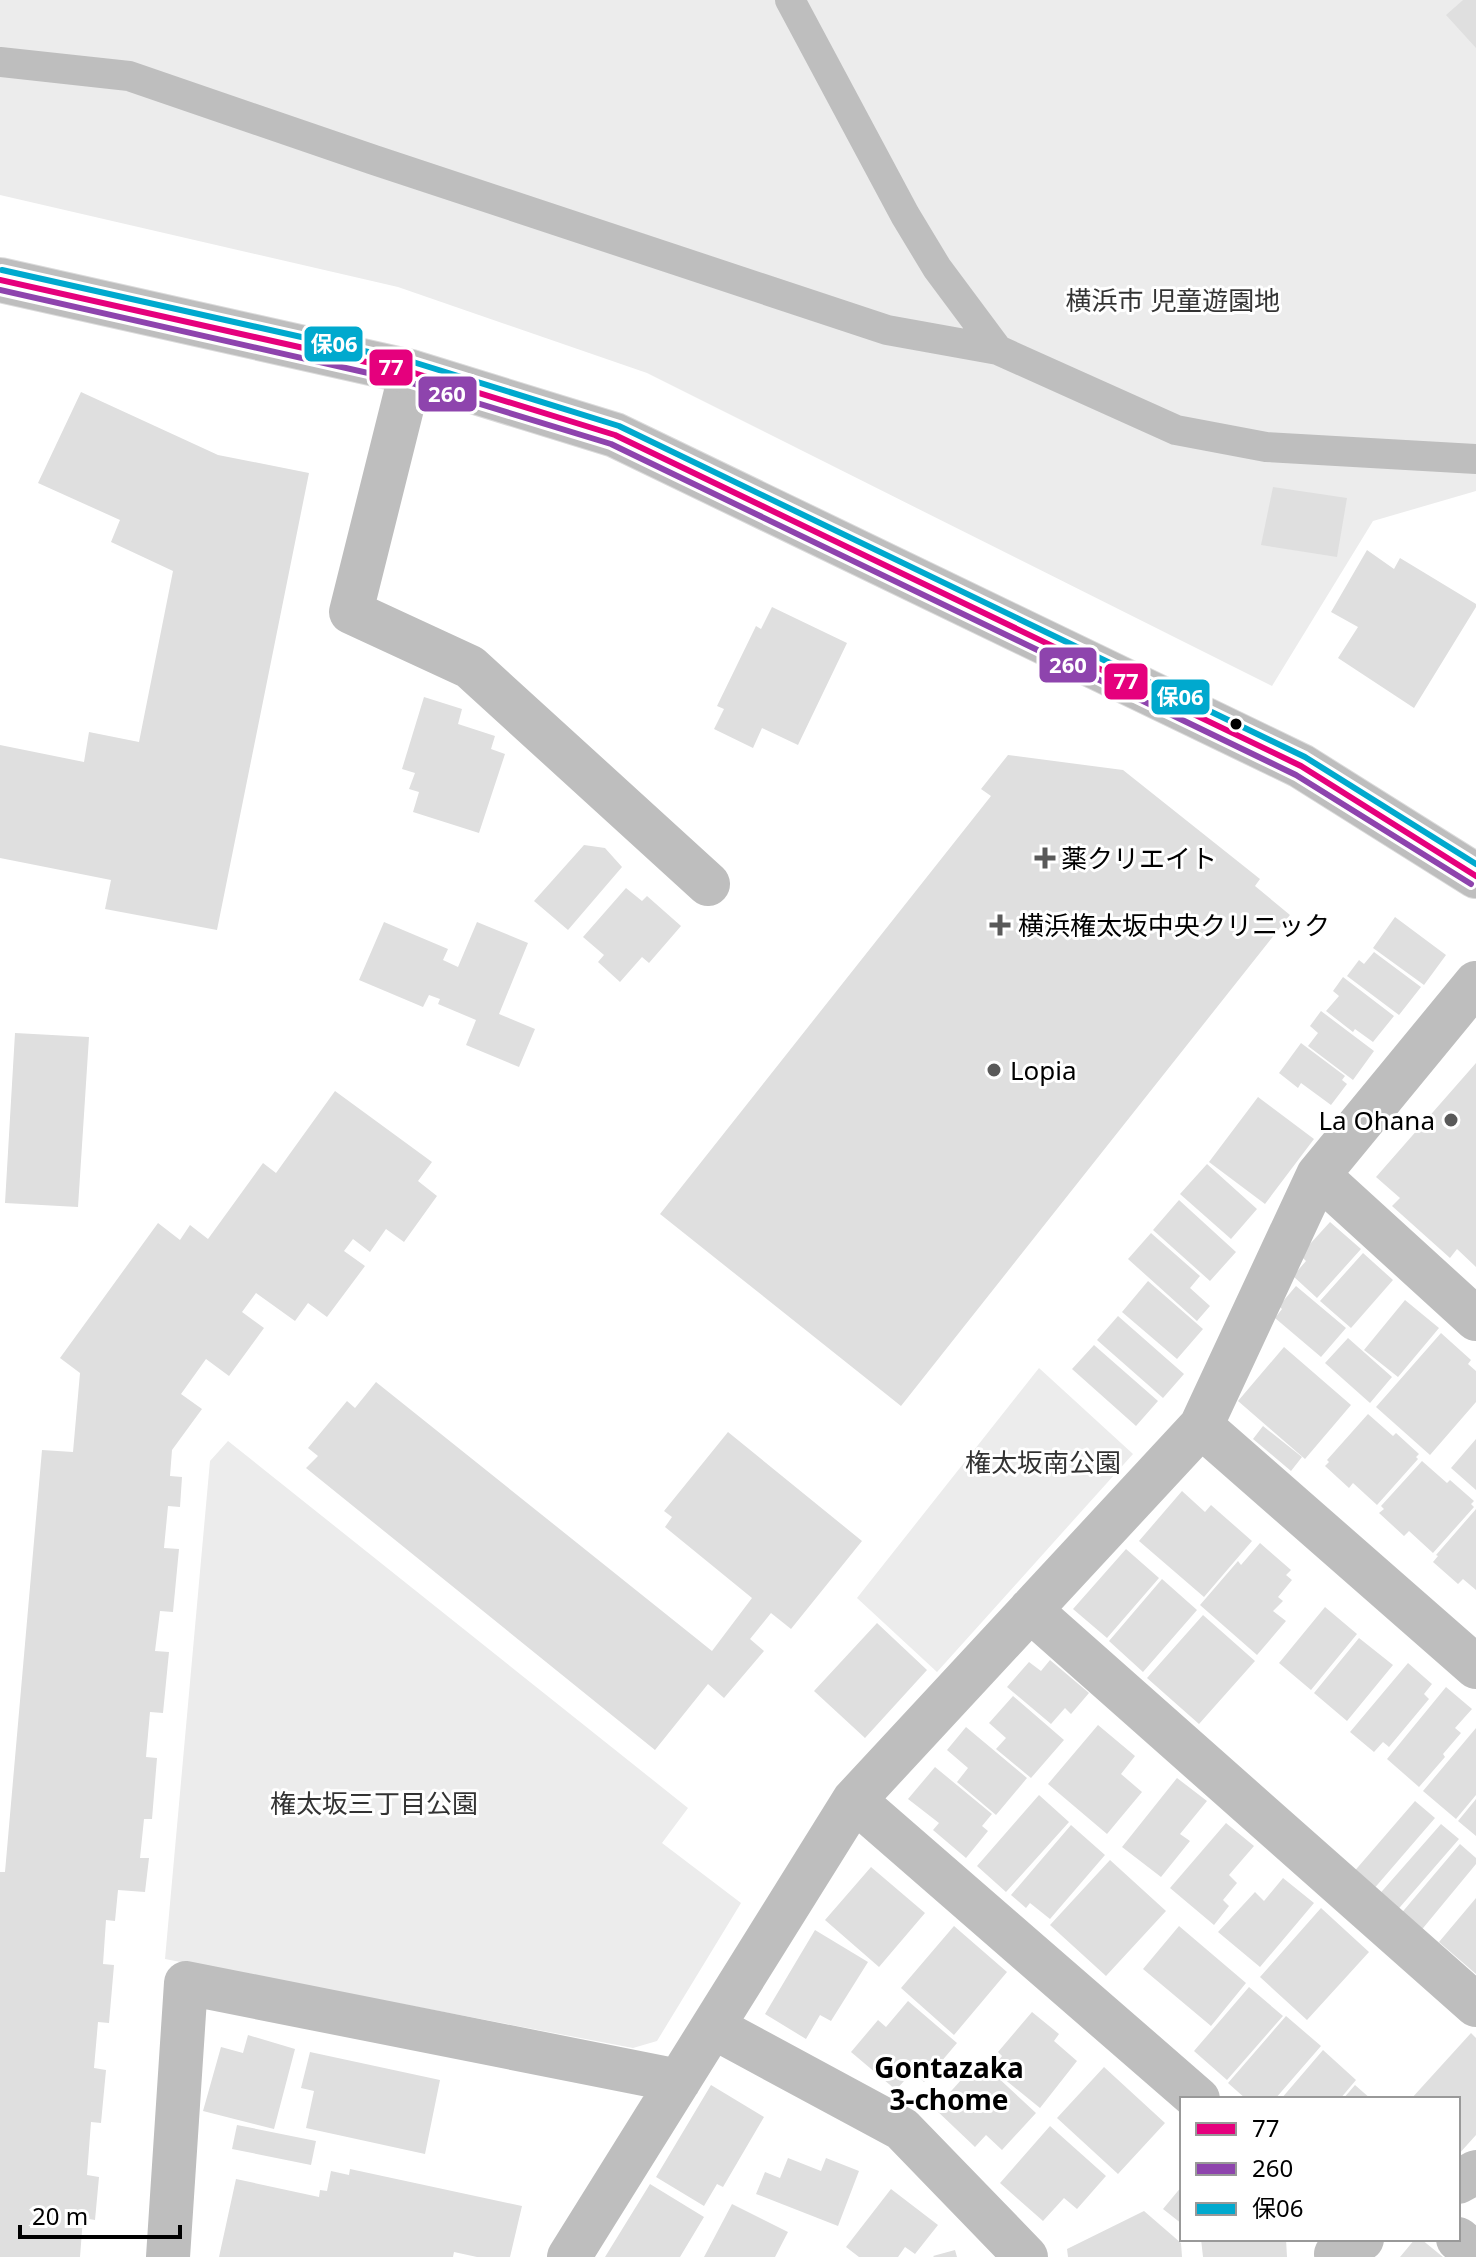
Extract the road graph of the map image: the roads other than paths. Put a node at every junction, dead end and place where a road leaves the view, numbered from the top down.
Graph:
1 (790, 0) edge
2 (0, 62) edge
3 (0, 280) edge
4 (998, 350) junction
5 (411, 372) junction
6 (1476, 459) edge
7 (1476, 876) edge
8 (708, 884) dead end
9 (1476, 983) edge
10 (1318, 1175) junction
11 (1476, 1319) edge
12 (1201, 1426) junction
13 (1030, 1610) junction
14 (1476, 1667) edge
15 (854, 1800) junction
16 (1476, 2005) edge
17 (713, 2027) junction
18 (679, 2081) junction
19 (1196, 2097) edge
20 (1460, 2241) edge
21 (1476, 2254) edge
22 (168, 2257) edge
23 (569, 2257) edge
24 (1026, 2257) edge

1 - 4 lane
2 - 4 lane
3 - 5 main road
4 - 6 lane
5 - 7 main road
5 - 8 main road
9 - 10 main road
10 - 11 main road
10 - 12 main road
12 - 13 main road
12 - 14 main road
13 - 15 main road
13 - 16 main road
15 - 17 main road
15 - 19 main road
17 - 18 main road
17 - 24 main road
18 - 22 main road
18 - 23 main road
20 - 21 main road

